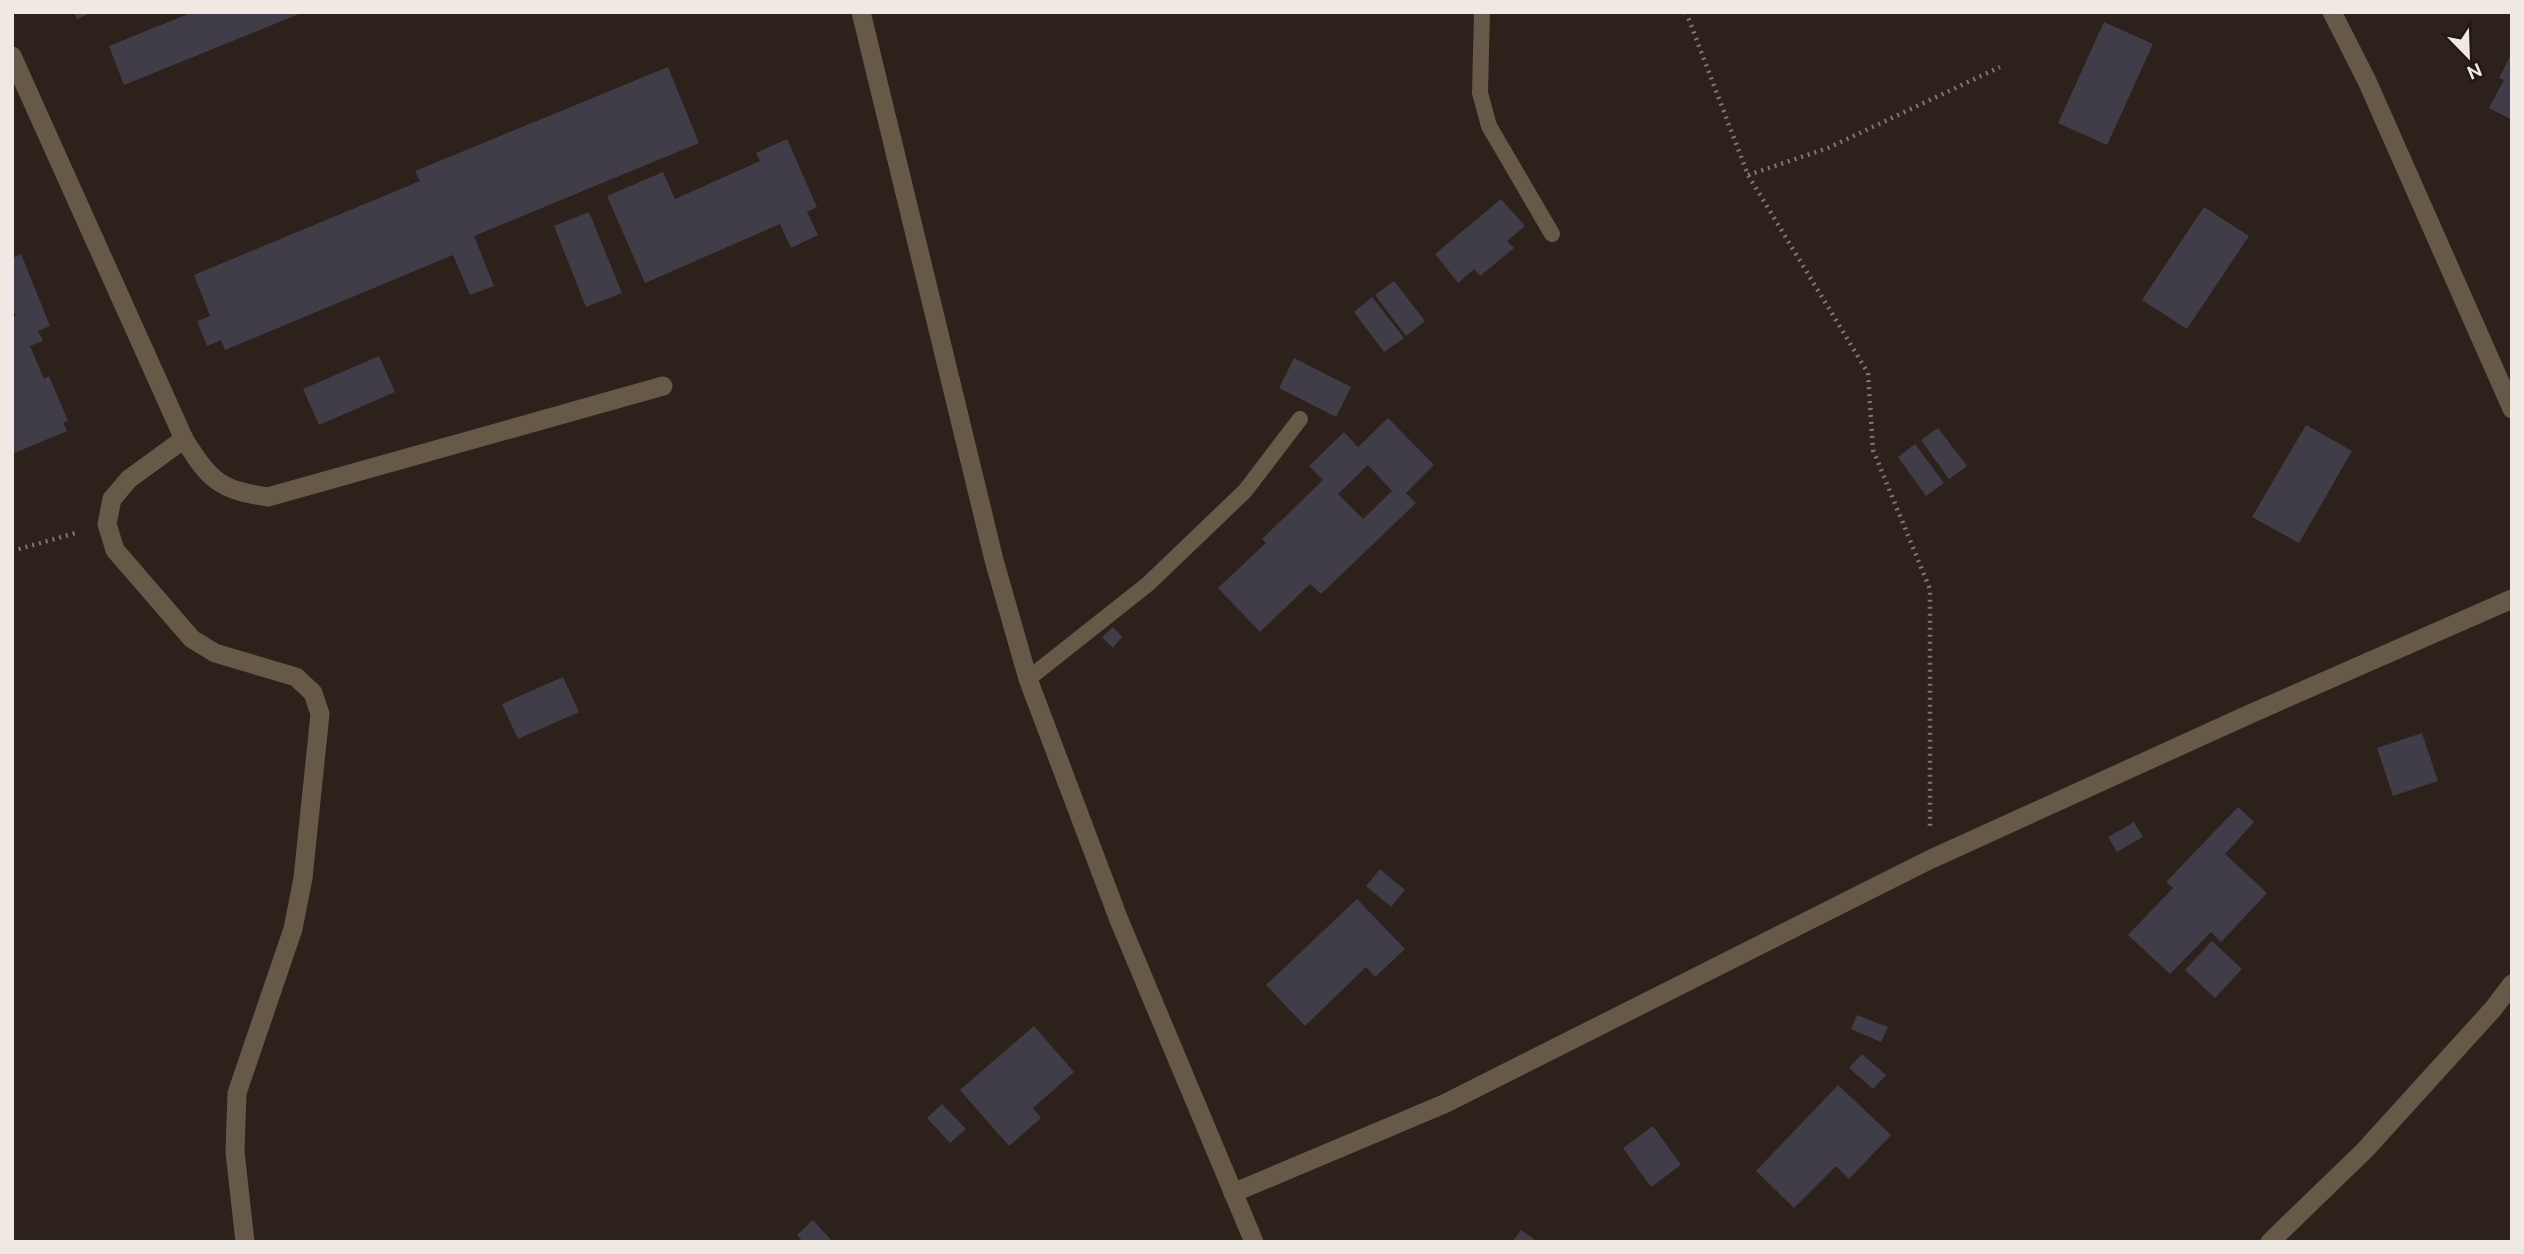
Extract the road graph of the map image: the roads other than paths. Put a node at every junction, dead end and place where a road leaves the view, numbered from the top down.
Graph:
1 (861, 12) edge
2 (1482, 12) edge
3 (2332, 12) edge
4 (12, 55) edge
5 (1552, 234) dead end
6 (663, 386) dead end
7 (2511, 406) edge
8 (1300, 419) dead end
9 (184, 439) junction
10 (2512, 599) edge
11 (1028, 679) junction
12 (2512, 984) edge
13 (1233, 1193) junction
14 (245, 1242) edge
15 (1254, 1242) edge
16 (2270, 1242) edge

1 - 11 street
2 - 5 lane
3 - 7 street
4 - 9 street
6 - 9 street
8 - 11 lane
9 - 14 street
10 - 13 street
11 - 13 street
12 - 16 street
13 - 15 street

